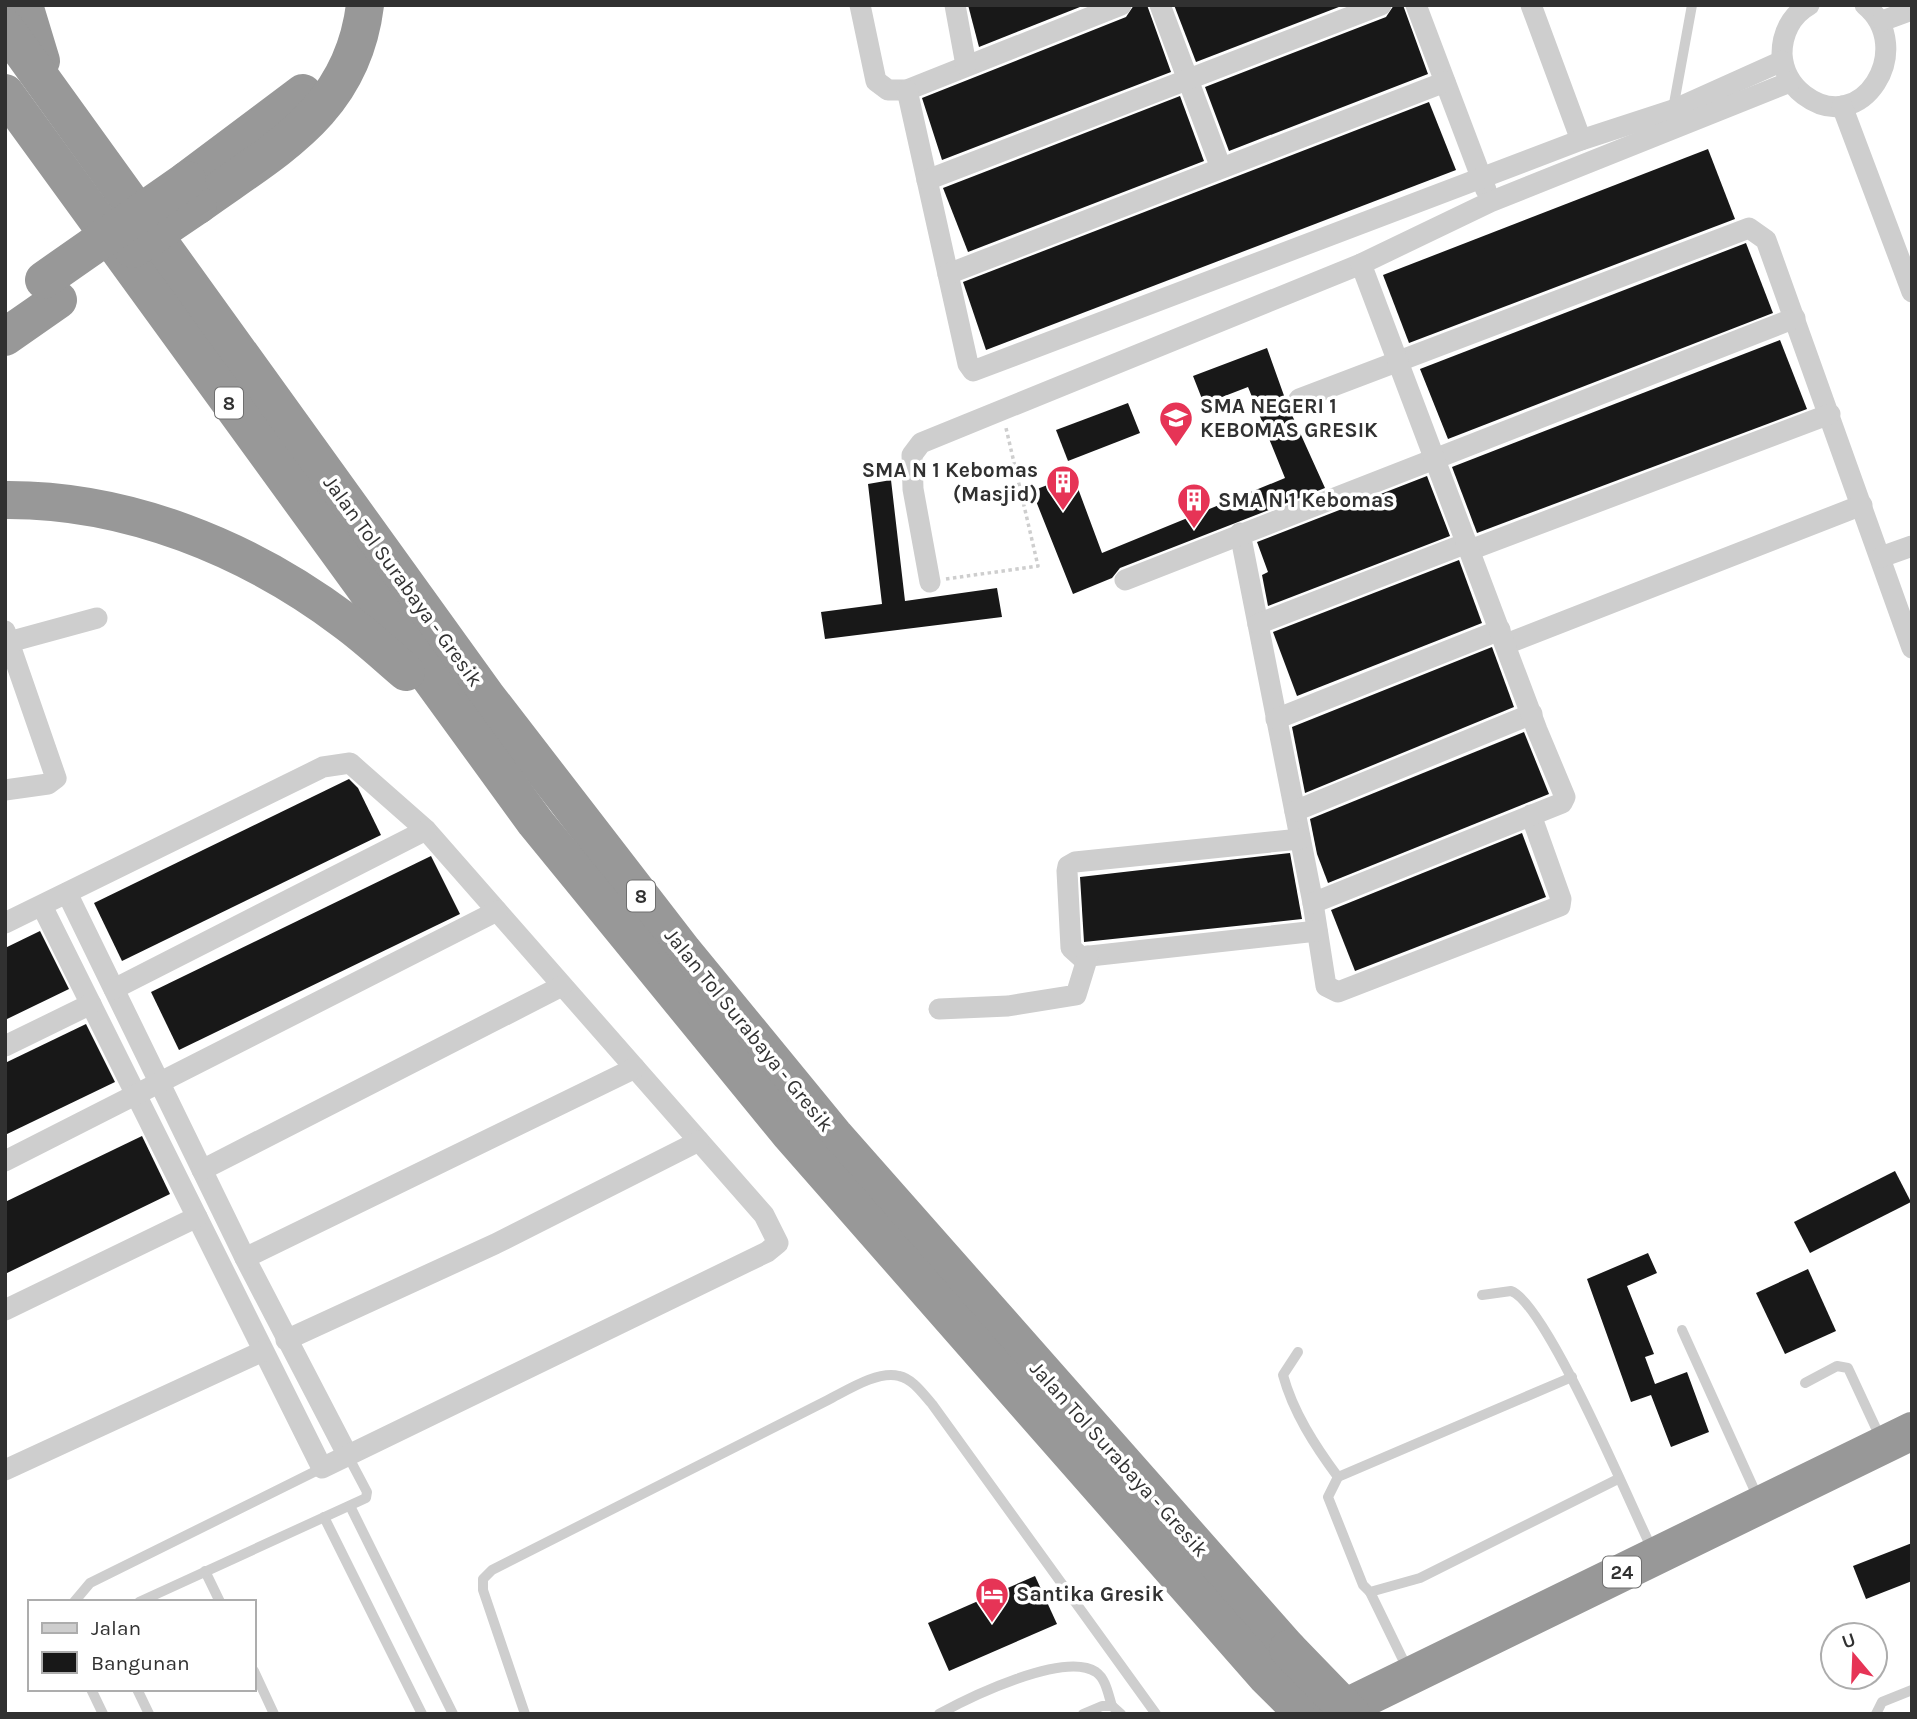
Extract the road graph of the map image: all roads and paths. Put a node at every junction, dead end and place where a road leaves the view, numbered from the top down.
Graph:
1 (24, 5) edge
2 (345, 5) edge
3 (365, 5) edge
4 (860, 5) edge
5 (955, 5) edge
6 (1121, 5) edge
7 (1160, 5) edge
8 (1381, 5) edge
9 (1416, 5) edge
10 (1531, 5) edge
11 (1692, 5) edge
12 (1809, 5) edge
13 (1912, 10) edge
14 (1873, 11) edge
15 (5, 28) edge
16 (1783, 61) junction
17 (966, 65) junction
18 (1187, 78) junction
19 (1445, 82) junction
20 (1790, 82) junction
21 (907, 90) junction
22 (5, 93) edge
23 (53, 96) junction
24 (1842, 106) junction
25 (1673, 110) junction
26 (1581, 140) junction
27 (1221, 168) junction
28 (1482, 179) junction
29 (927, 180) junction
30 (192, 192) junction
31 (1490, 202) junction
32 (1361, 264) junction
33 (948, 274) junction
34 (51, 290) junction
35 (1912, 292) edge
36 (5, 307) edge
37 (1795, 318) junction
38 (5, 337) edge
39 (1399, 362) junction
40 (1299, 399) dead end
41 (1001, 408) junction
42 (1829, 414) junction
43 (1435, 457) junction
44 (5, 500) edge
45 (1862, 505) junction
46 (1240, 533) junction
47 (1912, 546) edge
48 (1469, 547) junction
49 (1881, 558) junction
50 (1125, 580) dead end
51 (930, 582) joint
52 (97, 618) dead end
53 (1258, 624) junction
54 (7, 636) edge
55 (1503, 637) junction
56 (1912, 648) edge
57 (15, 692) edge
58 (453, 712) junction
59 (1532, 714) junction
60 (1276, 719) junction
61 (5, 790) edge
62 (1295, 811) junction
63 (1531, 815) junction
64 (426, 830) junction
65 (1300, 839) junction
66 (67, 893) junction
67 (1313, 903) junction
68 (42, 906) junction
69 (497, 911) junction
70 (5, 923) edge
71 (1317, 931) junction
72 (1088, 956) junction
73 (562, 986) junction
74 (114, 989) junction
75 (91, 1004) junction
76 (939, 1009) dead end
77 (5, 1046) edge
78 (635, 1068) junction
79 (160, 1084) junction
80 (136, 1095) junction
81 (699, 1141) junction
82 (5, 1161) edge
83 (202, 1170) junction
84 (197, 1217) junction
85 (245, 1258) junction
86 (1482, 1295) dead end
87 (5, 1310) edge
88 (1682, 1330) dead end
89 (286, 1340) junction
90 (262, 1351) junction
91 (1298, 1352) dead end
92 (1572, 1377) junction
93 (1805, 1383) dead end
94 (1902, 1443) edge
95 (348, 1456) junction
96 (322, 1468) junction
97 (5, 1470) edge
98 (1338, 1476) junction
99 (1618, 1479) junction
100 (1761, 1505) junction
101 (349, 1506) junction
102 (324, 1517) junction
103 (1660, 1565) junction
104 (205, 1571) junction
105 (1370, 1592) junction
106 (76, 1600) edge
107 (143, 1600) edge
108 (219, 1600) edge
109 (1277, 1662) junction
110 (256, 1675) edge
111 (1411, 1675) junction
112 (1912, 1689) edge
113 (92, 1691) edge
114 (138, 1691) edge
115 (1112, 1706) junction
116 (103, 1714) edge
117 (149, 1714) edge
118 (274, 1714) edge
119 (422, 1714) edge
120 (453, 1714) edge
121 (525, 1714) edge
122 (939, 1714) edge
123 (1083, 1714) edge
124 (1121, 1714) edge
125 (1156, 1714) edge
126 (1304, 1714) edge
127 (1332, 1714) edge
128 (1351, 1714) edge
129 (1375, 1714) edge
130 (1876, 1714) edge

1 - 23 highway
2 - 30 highway
3 - 30 highway
4 - 21 street
5 - 17 street
6 - 17 street
7 - 18 street
8 - 18 street
9 - 19 street
10 - 26 street
11 - 25 lane
12 - 16 street
13 - 14 street
14 - 24 street
15 - 23 highway, Jalan Tol Surabaya - Gresik / 8
16 - 20 street
16 - 25 street
17 - 21 street
18 - 27 street
18 - 29 street
19 - 27 street
19 - 28 street
20 - 24 street
20 - 31 street
21 - 29 street
22 - 58 highway, Jalan Tol Surabaya - Gresik / 8
23 - 109 highway, Jalan Tol Surabaya - Gresik / 8
24 - 35 street
25 - 26 street
26 - 28 street
27 - 33 street
28 - 31 street
28 - 33 street
29 - 33 street
30 - 34 highway, bridge
31 - 32 street
32 - 39 street
32 - 41 street
34 - 36 highway
34 - 38 highway
37 - 39 street
37 - 42 street
37 - 43 street
39 - 40 street
39 - 43 street
41 - 51 street
41 - 51 path
42 - 45 street
42 - 48 street
43 - 46 street
43 - 48 street
44 - 58 highway
45 - 49 street
45 - 55 street
46 - 50 street
46 - 53 street
47 - 49 street
48 - 53 street
48 - 55 street
49 - 56 street
52 - 54 street
53 - 60 street
54 - 57 street
55 - 59 street
55 - 60 street
57 - 61 street
58 - 109 highway, Jalan Tol Surabaya - Gresik / 8
59 - 62 street
59 - 63 street
60 - 62 street
62 - 65 street
63 - 67 street
63 - 71 street
64 - 66 street
64 - 69 street
64 - 74 street
65 - 67 street
65 - 72 street
66 - 68 street
66 - 74 street
67 - 71 street
68 - 70 street
68 - 75 street
69 - 73 street
69 - 79 street
71 - 72 street
72 - 76 street
73 - 78 street
73 - 83 street
74 - 79 street
75 - 77 street
75 - 80 street
78 - 81 street
78 - 85 street
79 - 80 street
79 - 83 street
80 - 82 street
80 - 84 street
81 - 89 street
81 - 95 street
83 - 85 street
84 - 87 street
84 - 90 street
85 - 89 street
86 - 92 lane
88 - 100 lane
89 - 95 street
90 - 96 street
90 - 97 street
91 - 98 lane
92 - 98 lane
92 - 99 lane
93 - 94 lane
94 - 100 highway, 24
94 - 103 highway, 24
95 - 96 street
95 - 101 lane
96 - 106 lane
98 - 105 lane
99 - 103 lane
99 - 105 lane
100 - 103 highway, 24
101 - 102 lane
101 - 120 lane
102 - 104 lane
102 - 119 lane
103 - 111 highway, 24
103 - 129 highway, 24
104 - 107 lane
104 - 108 lane
105 - 111 lane
109 - 126 highway, Jalan Tol Surabaya - Gresik / 8
109 - 128 highway, Jalan Tol Surabaya - Gresik / 8, bridge
110 - 118 lane
111 - 127 highway, 24
112 - 130 lane
113 - 116 lane
114 - 117 lane
115 - 122 lane
115 - 123 lane
115 - 124 lane
121 - 125 lane

